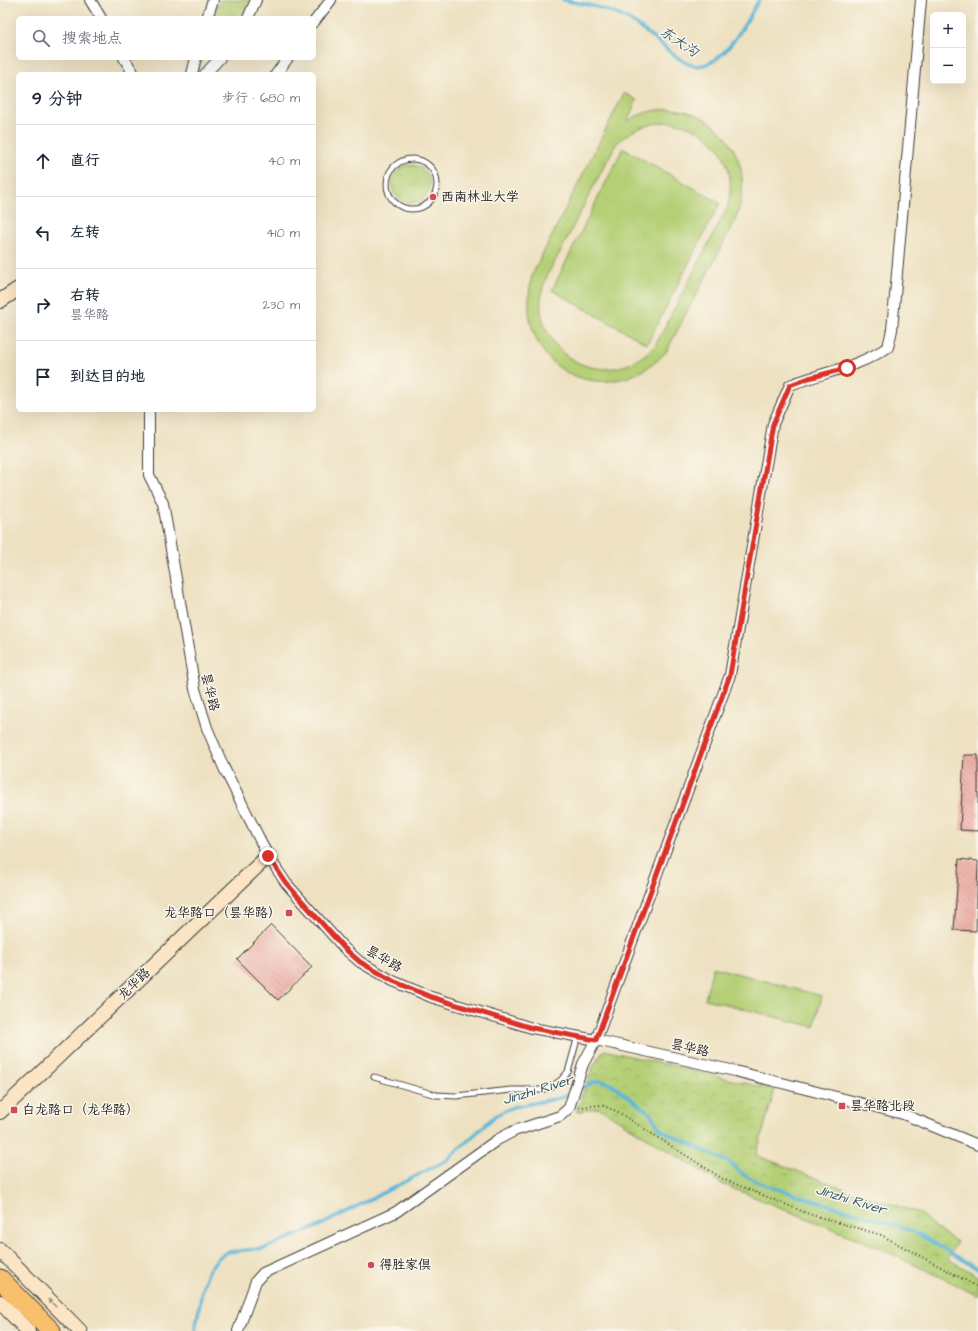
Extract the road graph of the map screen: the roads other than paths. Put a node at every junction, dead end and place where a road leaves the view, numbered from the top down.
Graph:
1 (90, 0) edge
2 (213, 0) edge
3 (256, 0) edge
4 (331, 0) edge
5 (921, 0) edge
6 (100, 16) edge
7 (208, 16) edge
8 (249, 16) edge
9 (316, 19) edge
10 (125, 60) edge
11 (196, 60) edge
12 (218, 60) edge
13 (286, 60) edge
14 (133, 72) edge
15 (192, 72) edge
16 (207, 72) edge
17 (278, 72) edge
18 (406, 208) joint
19 (16, 290) edge
20 (0, 301) edge
21 (149, 412) edge
22 (268, 856) junction
23 (578, 1036) junction
24 (596, 1040) junction
25 (374, 1077) dead end
26 (0, 1112) edge
27 (978, 1145) edge
28 (0, 1250) edge
29 (0, 1279) edge
30 (0, 1302) edge
31 (28, 1331) edge
32 (51, 1331) edge
33 (80, 1331) edge
34 (238, 1331) edge

1 - 6 street
2 - 7 street
3 - 8 street
4 - 9 street
5 - 24 street
10 - 14 street
11 - 15 street
12 - 16 street
13 - 17 street
18 - 18 lane
19 - 20 street
21 - 22 street, 昙华路
22 - 23 street, 昙华路
22 - 26 street, 龙华路
23 - 24 street, 昙华路
23 - 25 lane
24 - 27 street, 昙华路
24 - 34 street
33 -> 28 street
29 - 32 highway
30 - 31 street

